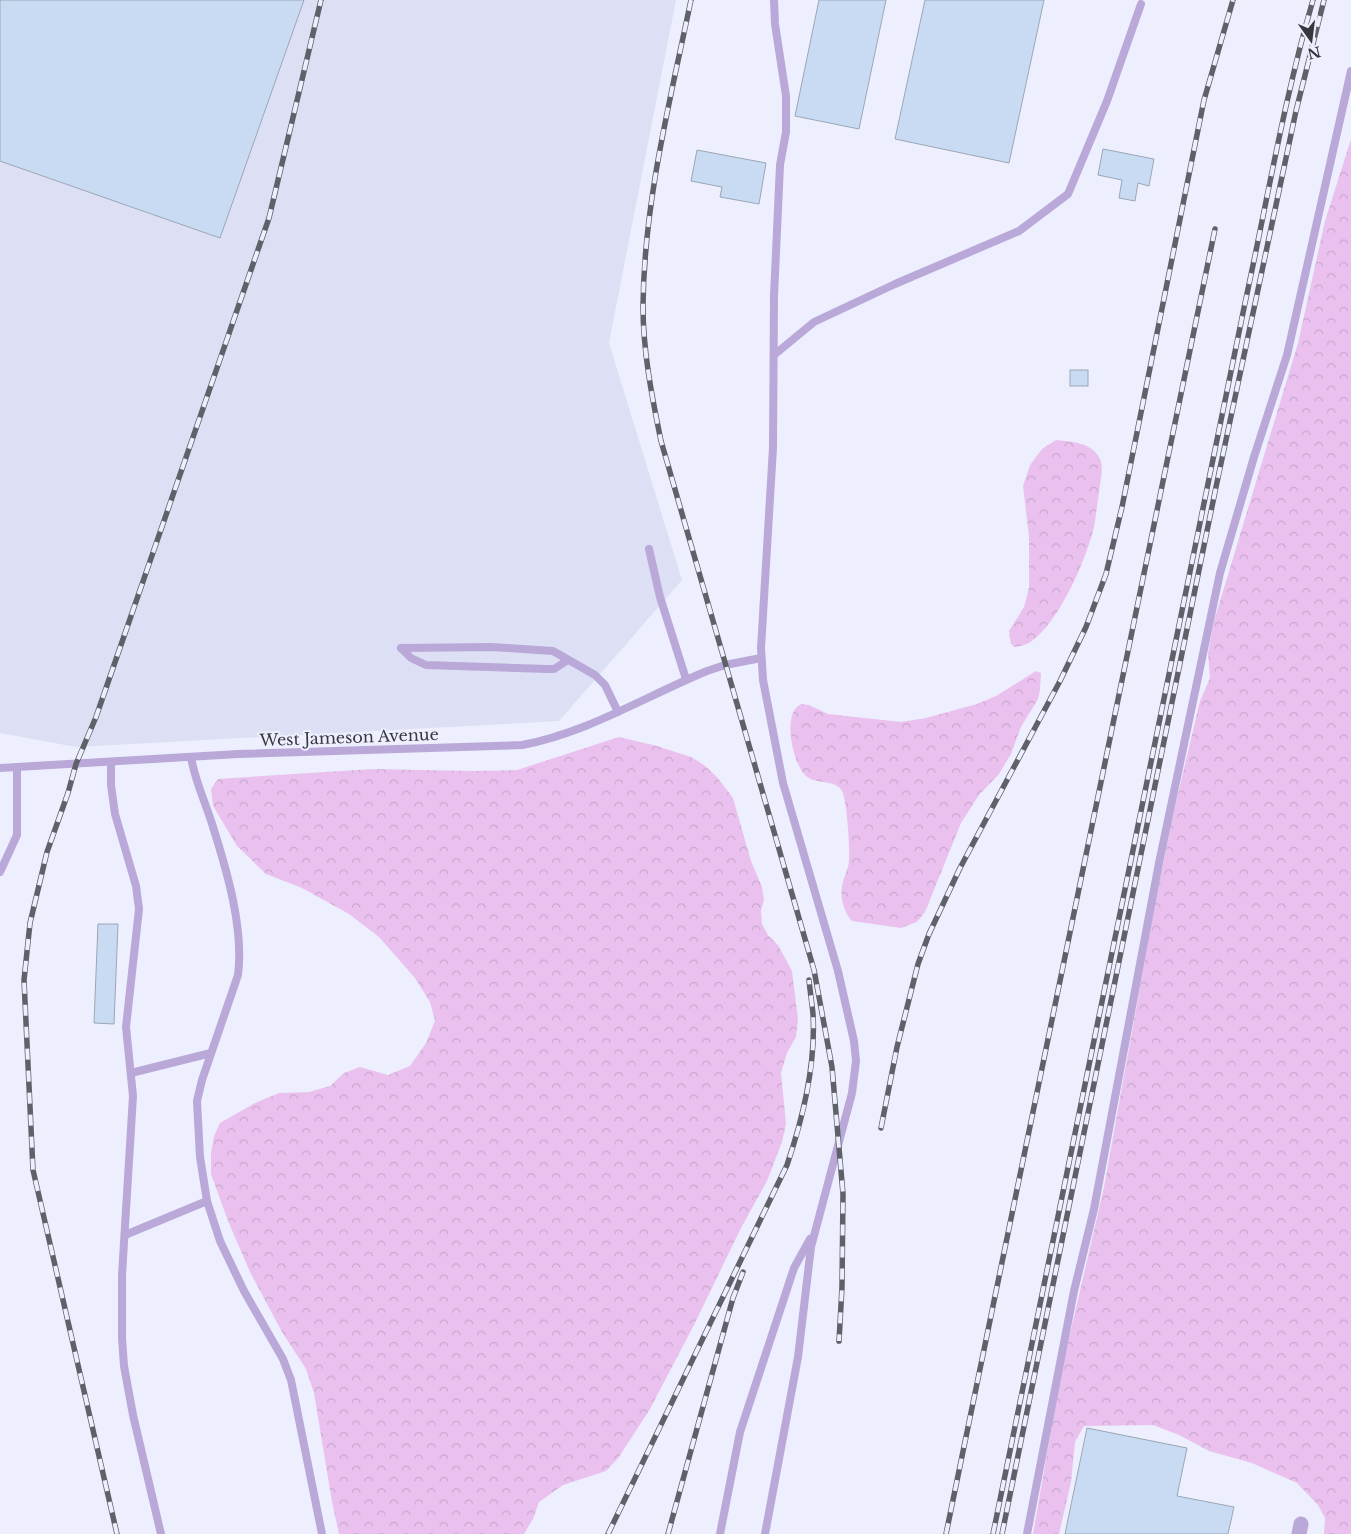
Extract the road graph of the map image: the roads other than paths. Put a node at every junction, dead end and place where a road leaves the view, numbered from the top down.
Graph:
1 (774, 0) edge
2 (1141, 4) dead end
3 (1351, 71) edge
4 (774, 355) junction
5 (648, 550) dead end
6 (761, 658) junction
7 (568, 660) junction
8 (686, 680) junction
9 (618, 712) junction
10 (191, 757) junction
11 (112, 762) junction
12 (17, 767) junction
13 (0, 768) edge
14 (0, 872) edge
15 (211, 1053) junction
16 (131, 1073) junction
17 (207, 1201) junction
18 (814, 1230) junction
19 (125, 1236) junction
20 (161, 1534) edge
21 (322, 1534) edge
22 (720, 1534) edge
23 (765, 1534) edge
24 (1026, 1534) edge

1 - 4 lane
2 - 4 lane
3 - 24 lane
4 - 6 lane
5 - 8 lane
6 - 8 lane, West Jameson Avenue
6 - 18 lane
7 - 7 lane
7 - 9 lane
8 - 9 lane, West Jameson Avenue
9 - 10 lane, West Jameson Avenue
10 - 11 lane, West Jameson Avenue
10 - 15 lane
11 - 12 lane, West Jameson Avenue
11 - 16 lane
12 - 13 lane, West Jameson Avenue
12 - 14 lane
15 - 16 lane
15 - 17 lane
16 - 19 lane
17 - 19 lane
17 - 21 lane
18 - 22 lane
18 - 23 lane
19 - 20 lane

